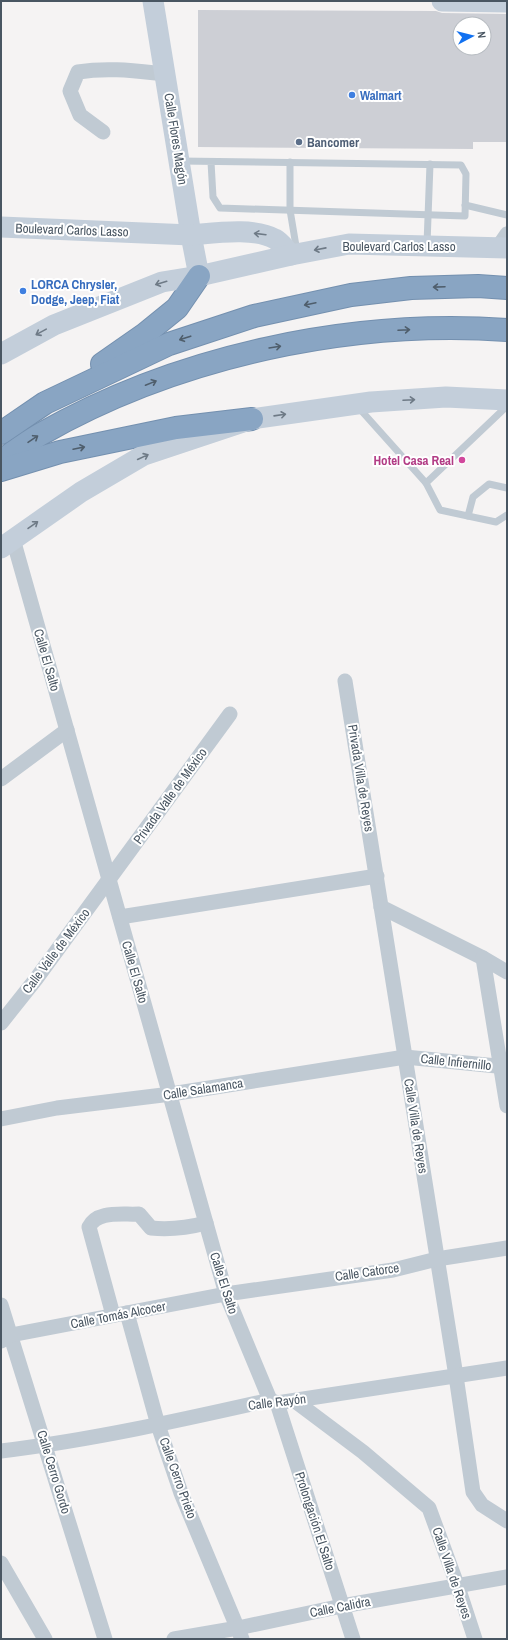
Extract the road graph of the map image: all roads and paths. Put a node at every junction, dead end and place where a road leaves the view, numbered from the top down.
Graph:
1 (153, 1) edge
2 (442, 1) edge
3 (507, 2) edge
4 (166, 74) junction
5 (104, 132) dead end
6 (180, 161) junction
7 (211, 162) junction
8 (290, 162) junction
9 (430, 164) junction
10 (465, 205) junction
11 (290, 210) junction
12 (428, 215) junction
13 (507, 215) edge
14 (1, 227) edge
15 (191, 235) junction
16 (504, 243) edge
17 (427, 246) junction
18 (294, 254) junction
19 (199, 276) junction
20 (507, 288) edge
21 (507, 330) edge
22 (1, 354) edge
23 (507, 400) edge
24 (45, 403) junction
25 (355, 404) junction
26 (507, 406) edge
27 (252, 419) junction
28 (1, 433) edge
29 (1, 461) edge
30 (1, 470) edge
31 (426, 483) junction
32 (507, 488) edge
33 (507, 515) edge
34 (468, 516) junction
35 (7, 543) edge
36 (345, 681) dead end
37 (230, 714) dead end
38 (67, 730) junction
39 (1, 779) edge
40 (377, 876) junction
41 (110, 878) junction
42 (381, 907) junction
43 (120, 918) junction
44 (483, 958) junction
45 (507, 972) edge
46 (1, 1023) edge
47 (405, 1057) junction
48 (503, 1067) edge
49 (171, 1094) junction
50 (507, 1106) edge
51 (1, 1119) edge
52 (206, 1223) junction
53 (507, 1248) edge
54 (437, 1259) junction
55 (226, 1294) junction
56 (1, 1305) edge
57 (120, 1314) junction
58 (6, 1338) edge
59 (507, 1368) edge
60 (456, 1376) junction
61 (295, 1400) junction
62 (274, 1402) junction
63 (158, 1425) junction
64 (46, 1446) junction
65 (1, 1451) edge
66 (507, 1521) edge
67 (1, 1563) edge
68 (507, 1577) edge
69 (458, 1587) junction
70 (342, 1606) junction
71 (240, 1633) edge
72 (45, 1639) edge
73 (105, 1639) edge
74 (174, 1639) edge
75 (353, 1639) edge
76 (475, 1639) edge

1 - 4 street, Calle Flores Magón
2 - 3 street
4 - 5 street
4 - 6 street, Calle Flores Magón
6 - 7 lane
6 - 15 street, Calle Flores Magón
7 - 8 lane
7 - 11 lane
8 - 9 lane
8 - 11 lane
9 - 10 lane
9 - 12 lane
10 - 12 lane
10 - 13 lane
11 - 12 lane
11 - 18 lane
12 - 17 lane
14 - 15 street, Boulevard Carlos Lasso
18 -> 15 street, Boulevard Carlos Lasso
15 - 19 street, Calle Flores Magón
16 - 17 street, Boulevard Carlos Lasso
17 -> 18 street, Boulevard Carlos Lasso
18 - 19 street, Boulevard Carlos Lasso
19 -> 22 street, Boulevard Carlos Lasso
19 - 24 highway
20 -> 24 highway
29 -> 21 highway
25 -> 23 street
24 - 28 highway
27 -> 25 street
25 - 31 lane
26 - 31 lane
30 -> 27 highway
35 -> 27 street
31 - 34 lane
32 - 34 lane
33 - 34 lane
35 - 38 street, Calle El Salto
36 - 40 street, Privada Villa de Reyes
37 - 41 street, Privada Valle de México
38 - 39 street
38 - 41 street, Calle El Salto
40 - 42 street, Calle Villa de Reyes
40 - 43 street
41 - 43 street, Calle El Salto
41 - 46 street, Calle Valle de México
42 - 44 street
42 - 47 street, Calle Villa de Reyes
43 - 49 street, Calle El Salto
44 - 45 street
44 - 48 street
47 - 48 street, Calle Infiernillo
47 - 49 street, Calle Salamanca
47 - 54 street, Calle Villa de Reyes
48 - 50 street
49 - 51 street, Calle Salamanca
49 - 52 street, Calle El Salto
52 - 55 street, Calle El Salto
52 - 57 street, Calle Cerro Prieto
53 - 54 street, Calle Catorce
54 - 55 street, Calle Catorce
54 - 60 street, Calle Villa de Reyes
55 - 57 street, Calle Tomás Alcocer
55 - 62 street, Calle El Salto
56 - 58 street, Calle Cerro Gordo
57 - 58 street, Calle Tomás Alcocer
57 - 63 street, Calle Cerro Prieto
58 - 64 street, Calle Cerro Gordo
59 - 60 street, Calle Rayón
60 - 61 street, Calle Rayón
60 - 66 street, Calle Villa de Reyes
61 - 62 street, Calle Rayón
61 - 69 street, Calle Villa de Reyes
62 - 63 street, Calle Rayón
62 - 70 street, Prolongación El Salto
63 - 64 street, Calle Rayón
63 - 71 street, Calle Cerro Prieto
64 - 65 street, Calle Rayón
64 - 73 street, Calle Cerro Gordo
67 - 72 street
68 - 69 street, Calle Calidra
69 - 70 street, Calle Calidra
69 - 76 street, Calle Villa de Reyes
70 - 71 street, Calle Calidra
70 - 75 street, Prolongación El Salto
71 - 74 street, Calle Calidra

